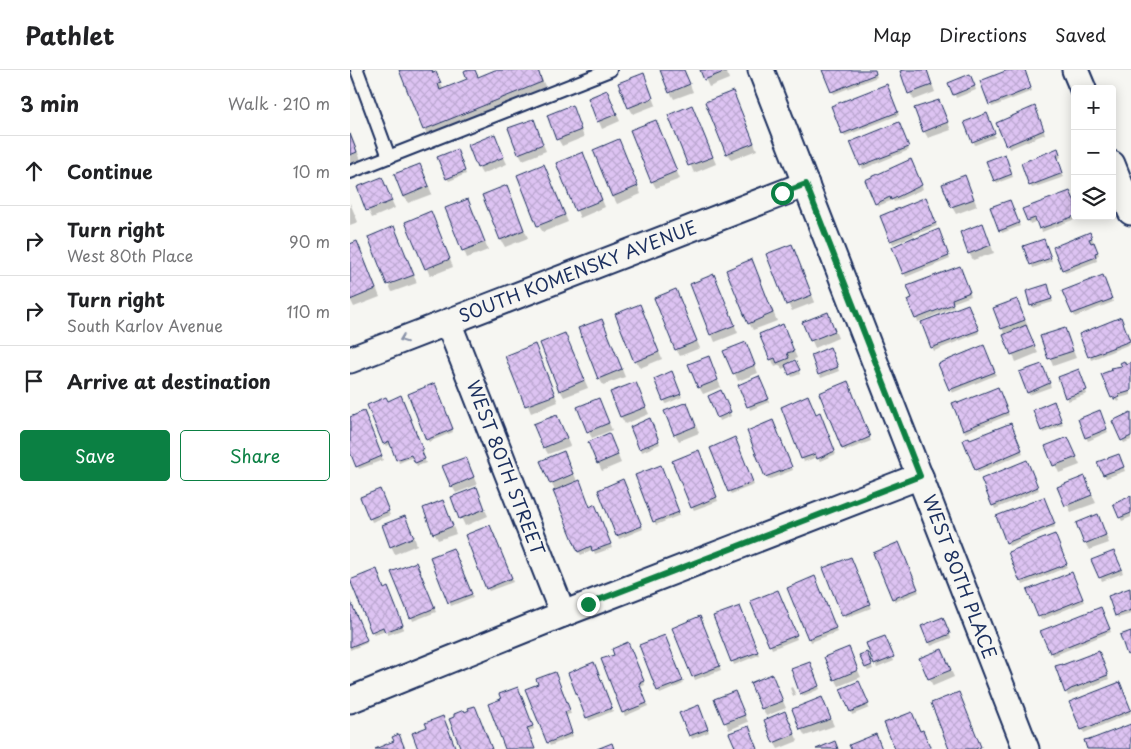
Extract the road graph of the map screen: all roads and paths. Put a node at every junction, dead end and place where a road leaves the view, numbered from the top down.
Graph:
1 (357, 70) edge
2 (610, 70) edge
3 (761, 70) edge
4 (1076, 70) edge
5 (580, 76) edge
6 (1082, 85) edge
7 (388, 157) junction
8 (350, 172) edge
9 (1116, 174) edge
10 (806, 184) junction
11 (1131, 212) edge
12 (448, 322) junction
13 (350, 360) edge
14 (920, 476) junction
15 (563, 614) junction
16 (350, 700) edge
17 (1026, 749) edge

1 - 7 lane
2 - 5 lane
3 - 10 street, WEST 80TH PLACE
4 - 6 street
5 - 7 lane
7 - 8 lane
9 - 11 street
10 - 12 street, SOUTH KOMENSKY AVENUE
10 - 14 street, WEST 80TH PLACE
12 -> 13 street, SOUTH KOMENSKY AVENUE
12 - 15 street, WEST 80TH STREET
14 - 15 street
14 - 17 street, WEST 80TH PLACE
15 - 16 street

